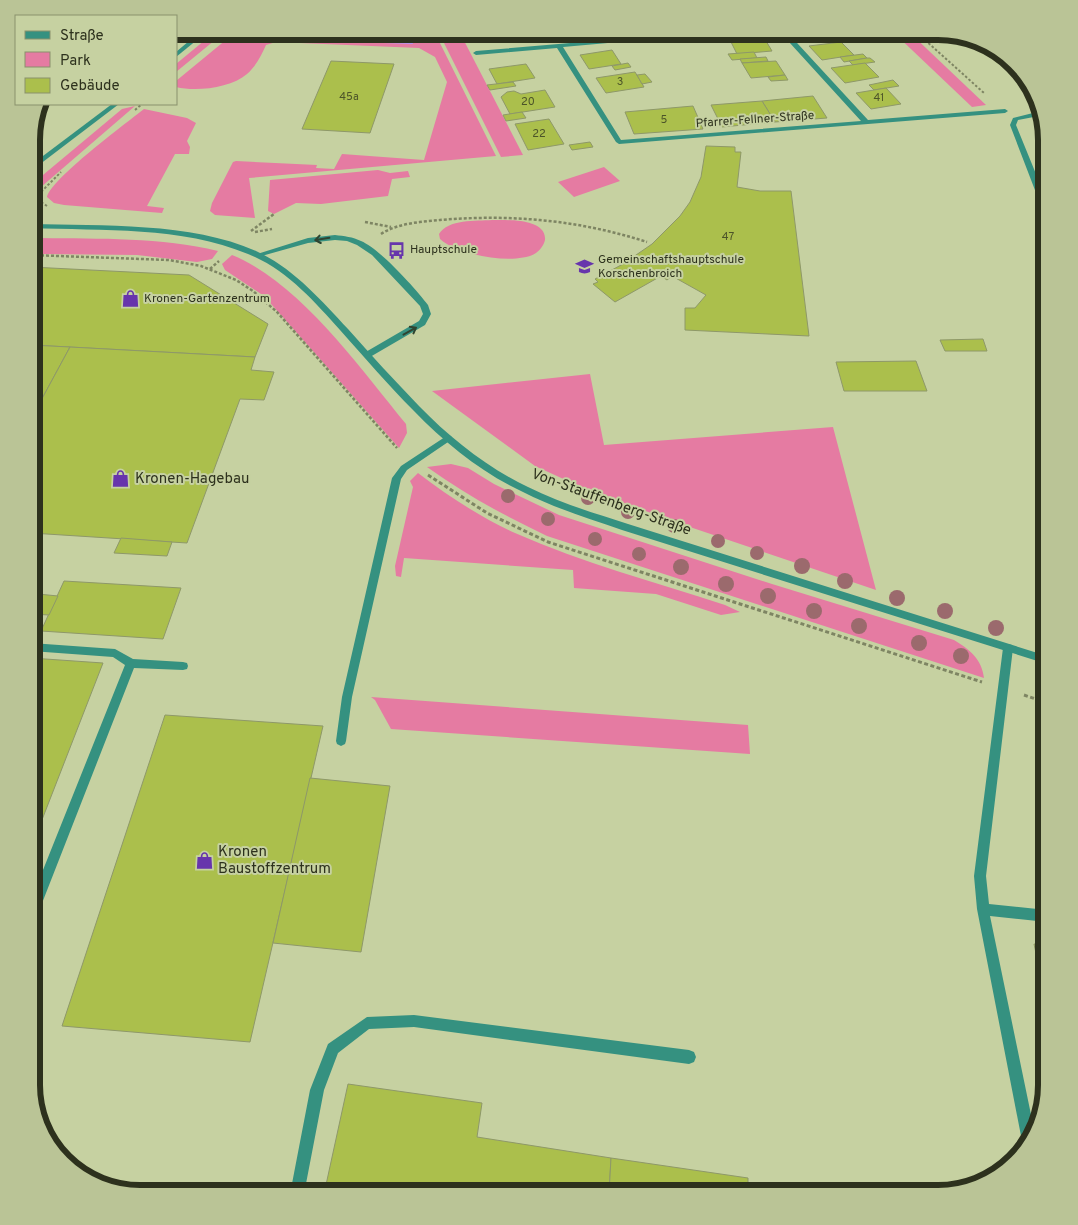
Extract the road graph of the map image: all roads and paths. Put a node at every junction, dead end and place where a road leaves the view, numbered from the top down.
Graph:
1 (194, 40) edge
2 (630, 40) edge
3 (790, 40) edge
4 (924, 40) edge
5 (558, 46) junction
6 (178, 53) edge
7 (476, 53) dead end
8 (115, 105) edge
9 (1005, 111) joint
10 (1035, 114) edge
11 (867, 123) junction
12 (40, 163) edge
13 (1038, 188) edge
14 (40, 226) edge
15 (647, 242) dead end
16 (366, 247) junction
17 (258, 256) junction
18 (367, 355) junction
19 (448, 438) junction
20 (40, 647) edge
21 (1008, 648) junction
22 (1038, 657) edge
23 (131, 663) junction
24 (183, 666) dead end
25 (341, 741) dead end
26 (40, 893) edge
27 (984, 909) junction
28 (1038, 915) edge
29 (689, 1057) dead end
30 (1027, 1131) edge
31 (299, 1185) edge

1 - 6 street
2 - 5 street
3 - 11 street
4 - 9 path
5 - 7 street
5 - 11 street, Pfarrer-Fellner-Straße
8 - 12 street
9 - 11 street, Pfarrer-Fellner-Straße
10 - 13 street
14 - 17 street, Von-Stauffenberg-Straße
15 - 16 path
16 -> 17 street
18 -> 16 street
17 - 18 street, Von-Stauffenberg-Straße
18 - 19 street, Von-Stauffenberg-Straße
19 - 21 street, Von-Stauffenberg-Straße
19 - 25 street
20 - 23 street
21 - 22 street, Von-Stauffenberg-Straße
21 - 27 street
23 - 24 street
23 - 26 street
27 - 28 street
27 - 30 street
29 - 31 street

